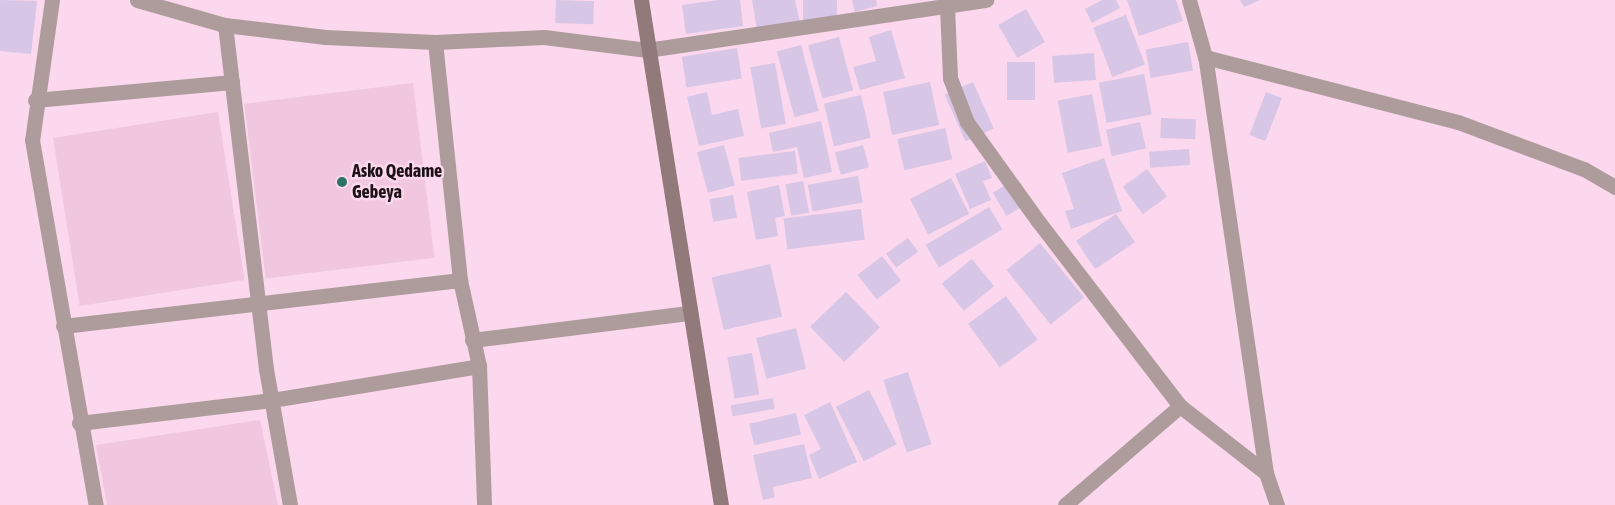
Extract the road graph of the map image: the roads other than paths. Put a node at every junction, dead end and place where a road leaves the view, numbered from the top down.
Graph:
1 (52, 0) edge
2 (137, 0) edge
3 (641, 0) edge
4 (986, 0) edge
5 (1189, 0) edge
6 (947, 6) junction
7 (226, 25) junction
8 (435, 42) junction
9 (647, 50) junction
10 (1205, 57) junction
11 (232, 82) junction
12 (35, 100) junction
13 (1615, 187) edge
14 (460, 280) junction
15 (258, 303) junction
16 (690, 313) junction
17 (63, 326) junction
18 (472, 340) junction
19 (479, 366) junction
20 (272, 400) junction
21 (1180, 406) junction
22 (79, 423) junction
23 (1266, 473) junction
24 (96, 505) edge
25 (290, 505) edge
26 (484, 505) edge
27 (722, 505) edge
28 (1065, 505) edge
29 (1277, 505) edge

1 - 12 street
2 - 7 street
3 - 9 main road
4 - 6 street
5 - 10 street
6 - 9 street
6 - 21 street
7 - 8 street
7 - 11 street
8 - 9 street
8 - 14 street
9 - 16 main road
10 - 13 street
10 - 23 street
11 - 12 street
11 - 15 street
12 - 17 street
14 - 15 street
14 - 18 street
15 - 17 street
15 - 20 street
16 - 18 street
16 - 27 main road
17 - 22 street
18 - 19 street
19 - 20 street
19 - 26 street
20 - 22 street
20 - 25 street
21 - 23 street
21 - 28 street
22 - 24 street
23 - 29 street

